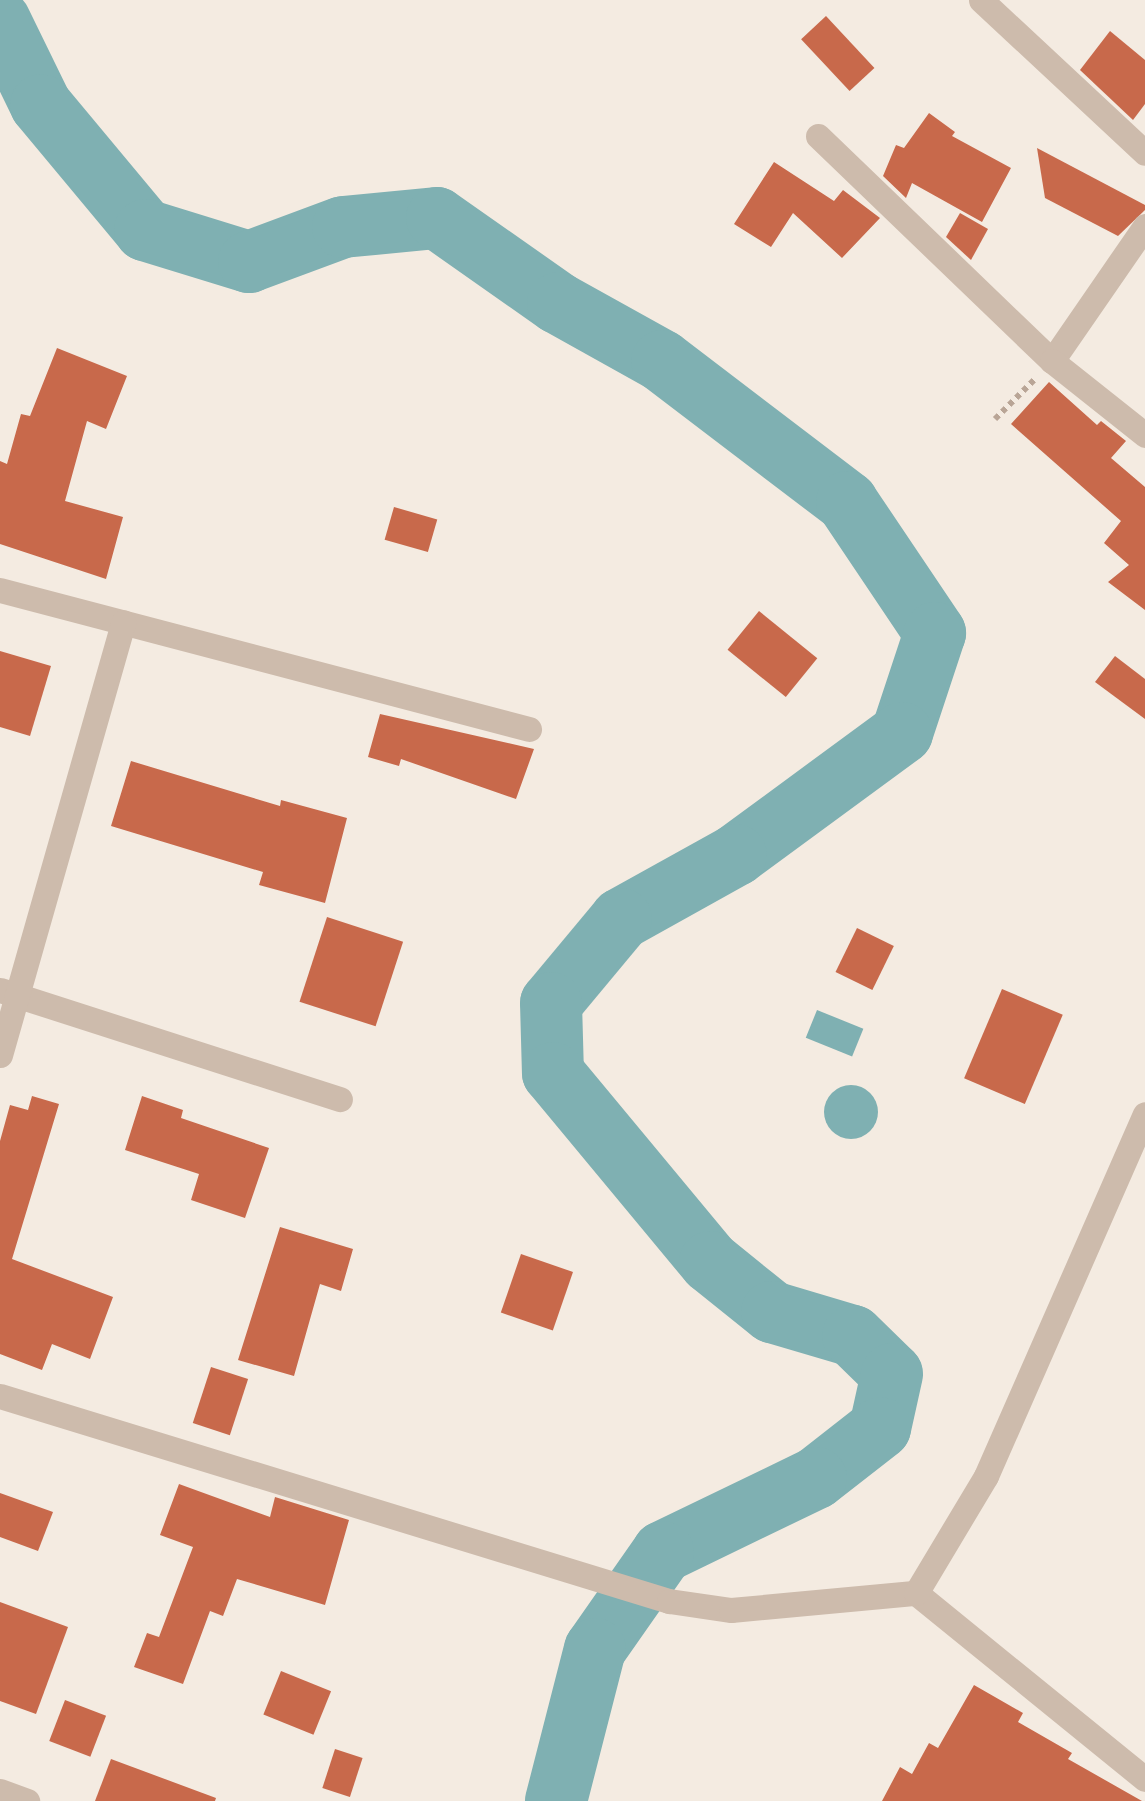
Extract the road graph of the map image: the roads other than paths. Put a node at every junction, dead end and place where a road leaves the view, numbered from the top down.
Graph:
1 (981, 0) edge
2 (818, 136) dead end
3 (1145, 153) edge
4 (1145, 226) edge
5 (1052, 361) junction
6 (1145, 435) edge
7 (0, 590) edge
8 (122, 622) junction
9 (529, 729) dead end
10 (9, 993) edge
11 (0, 1055) edge
12 (340, 1099) dead end
13 (1145, 1114) edge
14 (0, 1396) edge
15 (916, 1592) junction
16 (1145, 1779) edge

1 - 3 street
2 - 5 street
4 - 5 street
5 - 6 street
7 - 8 street
8 - 9 street
8 - 10 street
10 - 11 street
10 - 12 street
13 - 15 street
14 - 15 street
15 - 16 street

